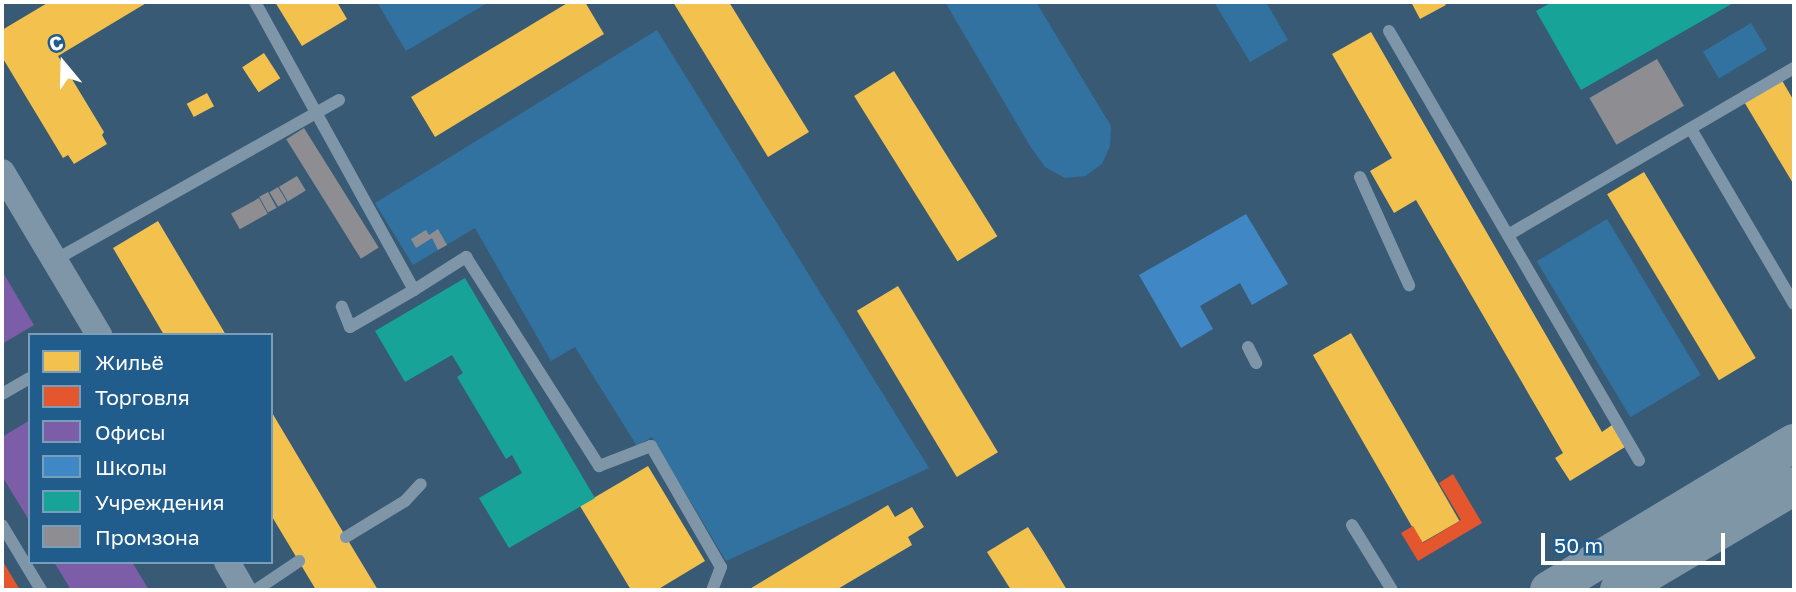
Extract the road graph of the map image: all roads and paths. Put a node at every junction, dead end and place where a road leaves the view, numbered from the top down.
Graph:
1 (255, 2) edge
2 (1389, 31) dead end
3 (1794, 68) edge
4 (339, 100) dead end
5 (317, 111) junction
6 (1691, 129) junction
7 (2, 172) edge
8 (1360, 177) dead end
9 (1508, 235) junction
10 (55, 260) junction
11 (1409, 285) dead end
12 (414, 290) junction
13 (1794, 304) edge
14 (342, 307) dead end
15 (98, 333) edge
16 (1248, 347) dead end
17 (1256, 363) dead end
18 (28, 379) edge
19 (2, 394) edge
20 (1794, 443) edge
21 (1639, 461) dead end
22 (421, 484) dead end
23 (1794, 486) edge
24 (1352, 525) dead end
25 (2, 526) edge
26 (346, 537) dead end
27 (299, 561) dead end
28 (228, 564) edge
29 (41, 590) edge
30 (243, 590) edge
31 (256, 590) edge
32 (712, 590) edge
33 (1392, 590) edge
34 (1549, 590) edge
35 (1619, 590) edge

1 - 5 lane
2 - 9 lane
3 - 6 lane
4 - 5 lane
5 - 10 lane
5 - 12 lane
6 - 9 lane
6 - 13 lane
7 - 10 street
8 - 11 lane
9 - 21 lane
10 - 15 street
12 - 14 lane
12 - 32 lane
16 - 17 lane
18 - 19 lane
20 - 34 main road
22 - 26 lane
23 - 35 main road
24 - 33 lane
25 - 29 lane
27 - 31 lane
28 - 30 street

